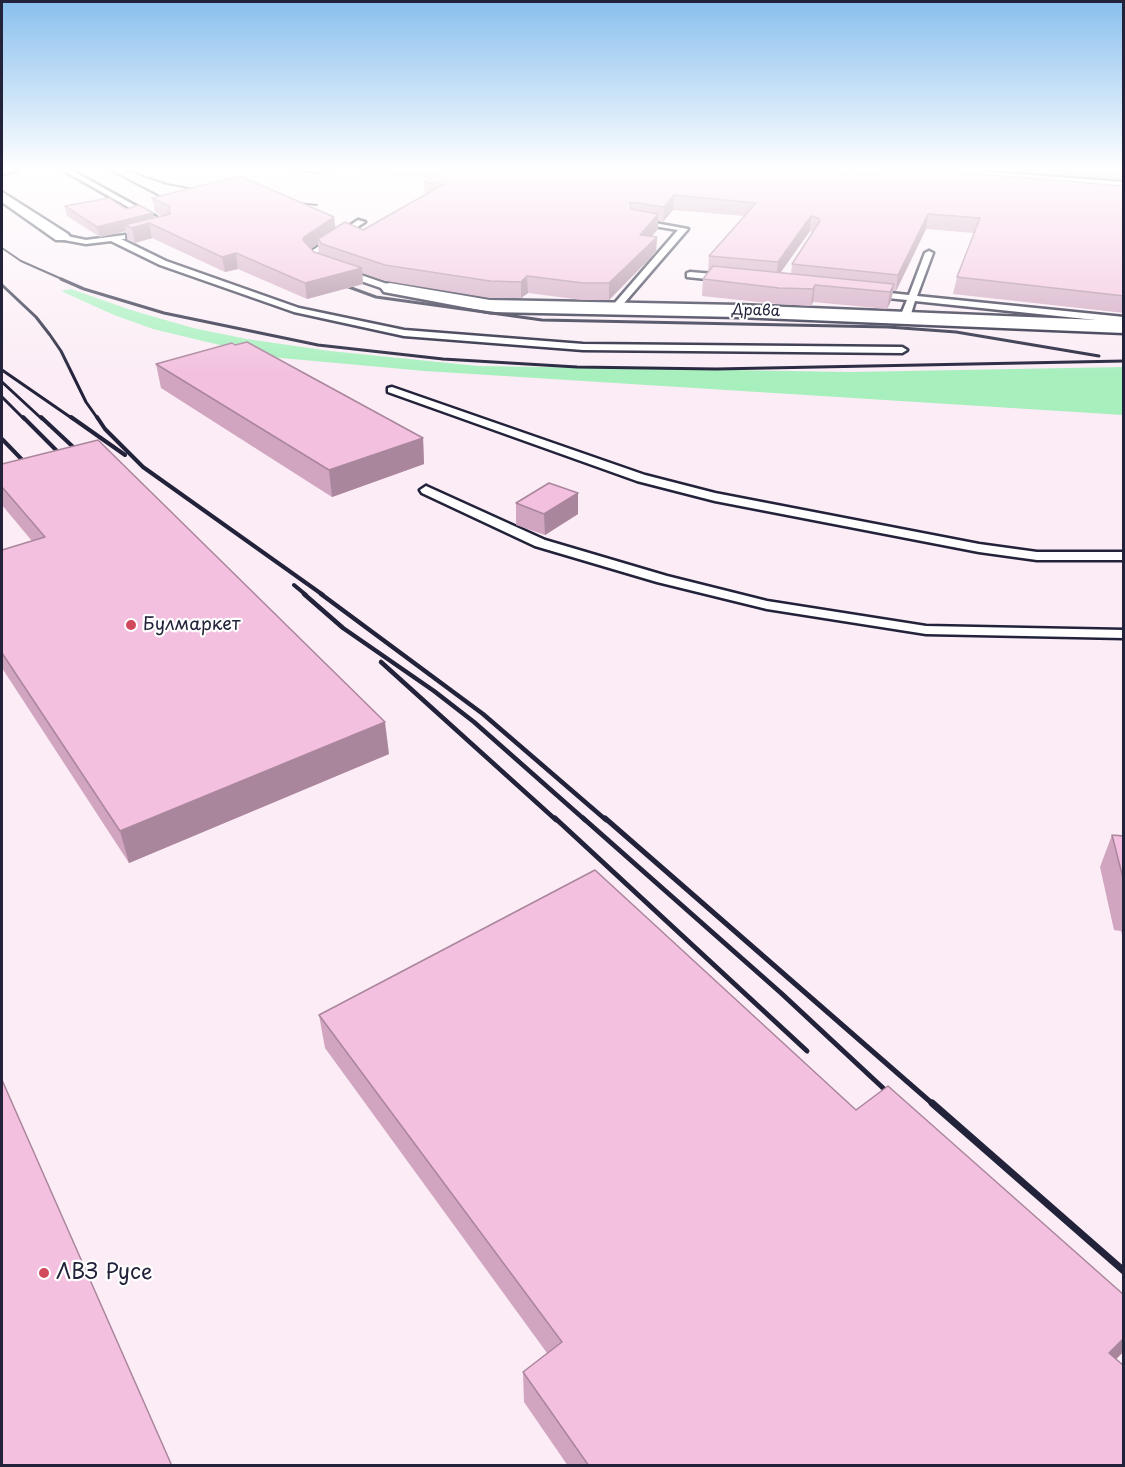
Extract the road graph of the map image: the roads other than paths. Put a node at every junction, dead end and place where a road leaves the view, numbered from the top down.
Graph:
1 (69, 238) edge
2 (335, 238) edge
3 (676, 238) edge
4 (114, 239) joint
5 (929, 253) dead end
6 (690, 275) dead end
7 (735, 279) edge
8 (390, 288) joint
9 (857, 292) edge
10 (912, 298) junction
11 (616, 307) junction
12 (905, 317) junction
13 (1124, 320) edge
14 (1124, 327) edge
15 (902, 350) dead end
16 (392, 390) dead end
17 (426, 490) dead end
18 (1124, 556) edge
19 (1124, 634) edge

1 - 4 lane
2 - 8 lane
3 - 11 lane
4 - 15 lane
5 - 10 lane
6 - 7 lane
8 - 11 street, Драва
9 - 10 lane
10 - 12 lane
10 - 13 lane
11 - 12 street, Драва
12 - 14 street, Драва
16 - 18 lane
17 - 19 lane

